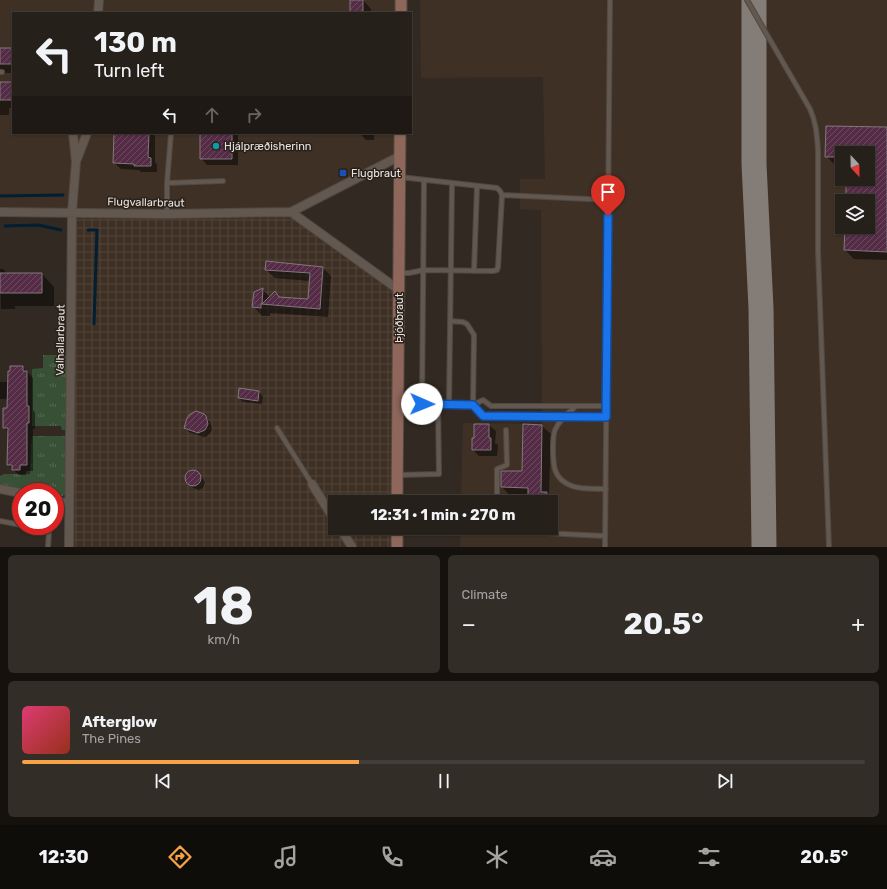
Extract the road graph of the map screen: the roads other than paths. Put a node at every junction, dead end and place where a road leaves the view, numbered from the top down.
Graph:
1 (99, 0) edge
2 (401, 0) edge
3 (610, 0) edge
4 (746, 0) edge
5 (98, 12) edge
6 (401, 12) edge
7 (73, 134) edge
8 (86, 134) edge
9 (171, 134) edge
10 (400, 134) edge
11 (400, 156) junction
12 (76, 162) junction
13 (400, 177) junction
14 (424, 180) junction
15 (223, 182) dead end
16 (167, 183) junction
17 (452, 184) junction
18 (477, 186) junction
19 (502, 195) junction
20 (609, 200) junction
21 (0, 212) edge
22 (72, 212) junction
23 (291, 212) junction
24 (167, 214) junction
25 (423, 270) junction
26 (451, 270) junction
27 (474, 271) junction
28 (399, 273) junction
29 (399, 290) junction
30 (450, 321) junction
31 (398, 404) junction
32 (422, 404) junction
33 (438, 405) junction
34 (449, 405) junction
35 (473, 405) junction
36 (576, 406) junction
37 (606, 406) junction
38 (563, 417) junction
39 (606, 417) junction
40 (277, 428) dead end
41 (506, 430) dead end
42 (398, 475) junction
43 (312, 484) joint
44 (0, 489) edge
45 (606, 489) junction
46 (12, 491) edge
47 (397, 495) edge
48 (497, 495) edge
49 (64, 503) edge
50 (69, 504) junction
51 (328, 510) edge
52 (0, 521) edge
53 (12, 523) edge
54 (558, 534) edge
55 (49, 535) edge
56 (344, 535) edge
57 (397, 535) edge
58 (605, 536) junction
59 (48, 547) edge
60 (69, 547) edge
61 (352, 547) edge
62 (397, 547) edge
63 (605, 547) edge
64 (829, 547) edge

1 - 5 street
2 - 6 street
3 - 20 lane
4 - 64 lane
7 - 12 street, Valhallarbraut
8 - 12 street
9 - 16 lane
10 - 11 street, Þjóðbraut
11 - 13 street, Þjóðbraut
11 - 23 street, Flugvallarbraut
12 - 22 street, Valhallarbraut
13 - 14 lane
13 - 28 street, Þjóðbraut
14 - 17 lane
14 - 25 lane
15 - 16 lane
16 - 24 lane
17 - 18 lane
17 - 26 lane
18 - 19 lane
18 - 27 lane
19 - 20 lane
19 - 27 lane
20 - 37 lane
21 - 22 street, Flugvallarbraut
22 - 24 street, Flugvallarbraut
22 - 50 street, Valhallarbraut
23 - 24 street, Flugvallarbraut
23 - 29 street
25 - 26 lane
25 - 28 lane
25 - 32 lane
26 - 27 lane
26 - 30 lane
28 - 29 street, Þjóðbraut
29 - 31 street, Þjóðbraut
30 - 34 lane
30 - 35 lane
31 - 32 lane
31 - 42 street, Þjóðbraut
32 - 33 lane
33 - 34 lane
33 - 42 lane
34 - 35 lane
35 - 36 lane
35 - 38 lane
36 - 37 lane
36 - 38 lane
37 - 39 lane
38 - 39 lane
38 - 45 lane
39 - 45 lane
40 - 43 lane
41 - 48 lane
42 - 47 street, Þjóðbraut
43 - 51 street
44 - 46 street
45 - 58 lane
49 - 50 street
50 - 60 street, Valhallarbraut
52 - 53 lane
54 - 58 lane
55 - 59 lane
56 - 61 street
57 - 62 street
58 - 63 lane

